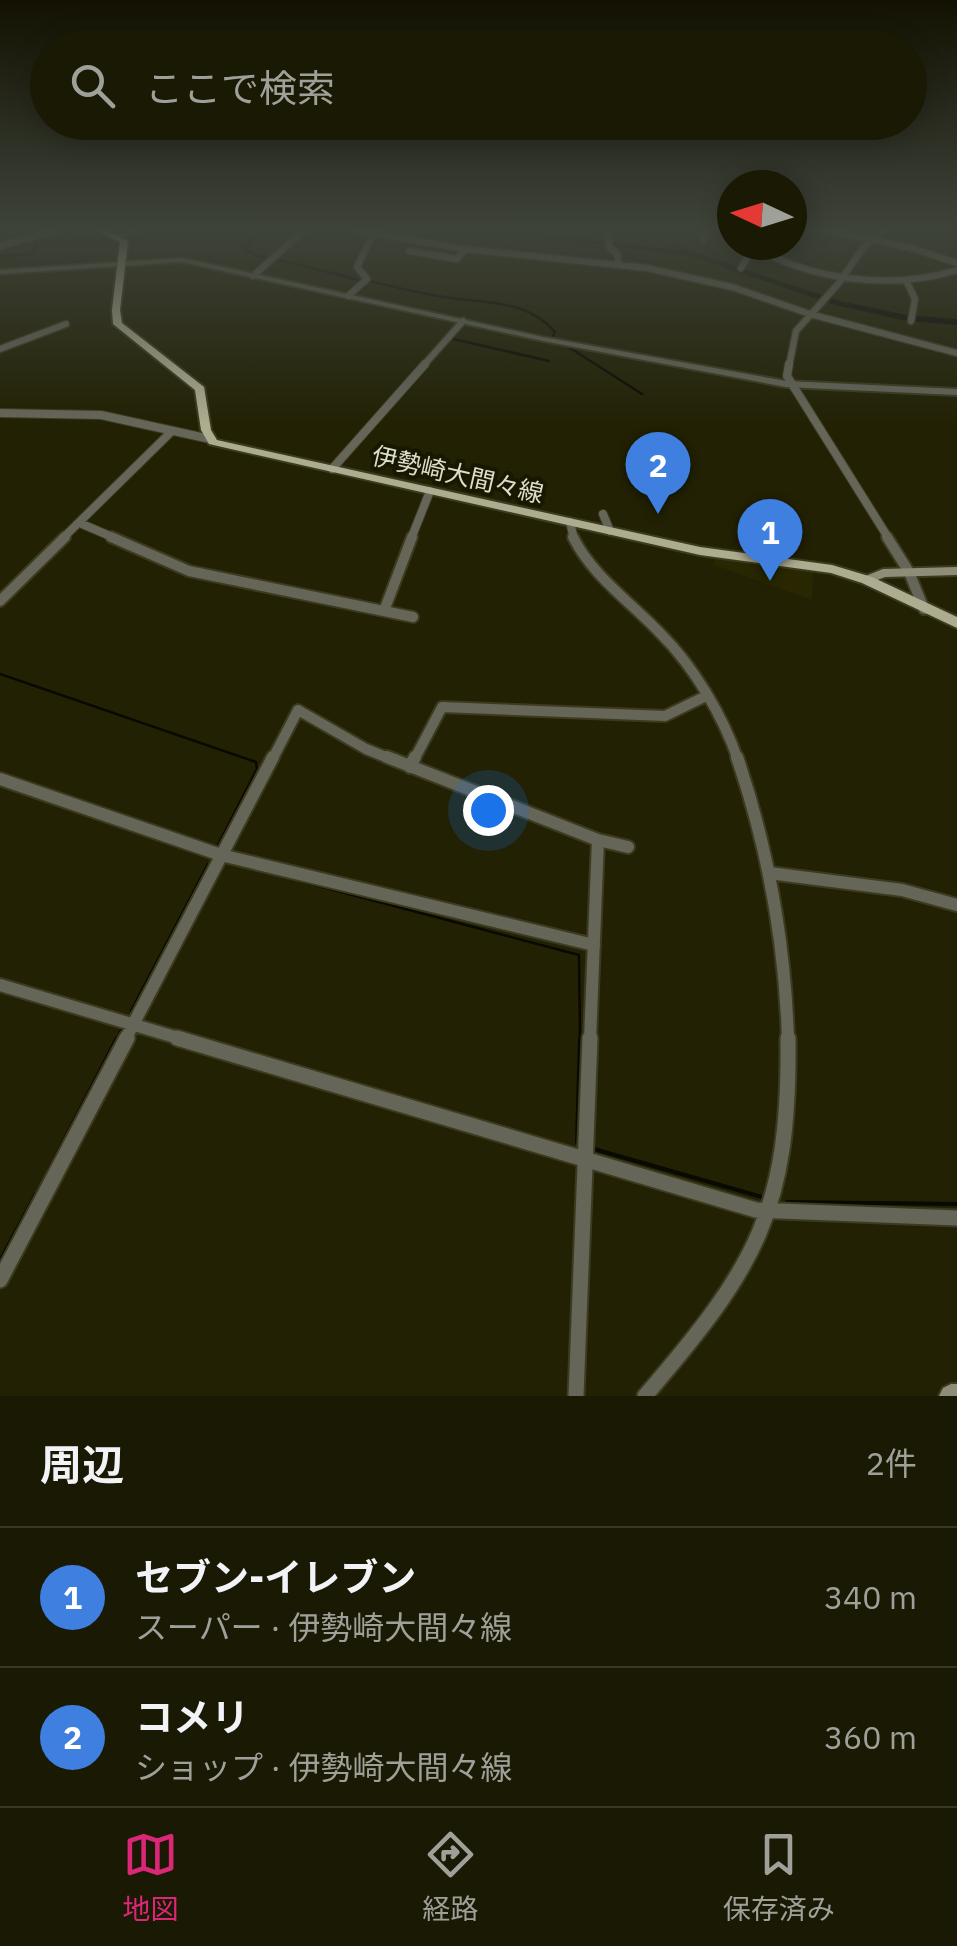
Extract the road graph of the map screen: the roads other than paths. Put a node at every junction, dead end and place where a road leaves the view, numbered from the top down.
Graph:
1 (118, 294) edge
2 (339, 294) edge
3 (753, 294) edge
4 (829, 294) edge
5 (913, 294) edge
6 (348, 296) joint
7 (810, 314) junction
8 (911, 319) dead end
9 (463, 321) junction
10 (66, 324) dead end
11 (0, 349) edge
12 (957, 353) edge
13 (790, 384) junction
14 (957, 392) edge
15 (0, 413) edge
16 (172, 431) junction
17 (210, 440) junction
18 (332, 469) junction
19 (430, 491) junction
20 (603, 514) dead end
21 (570, 522) junction
22 (82, 524) junction
23 (610, 531) junction
24 (957, 571) edge
25 (909, 572) junction
26 (867, 580) junction
27 (0, 601) edge
28 (924, 608) junction
29 (384, 611) junction
30 (413, 617) dead end
31 (957, 624) edge
32 (704, 697) junction
33 (410, 767) junction
34 (0, 779) edge
35 (598, 840) junction
36 (628, 847) dead end
37 (221, 855) junction
38 (770, 873) junction
39 (957, 905) edge
40 (594, 945) junction
41 (0, 985) edge
42 (132, 1025) junction
43 (586, 1158) junction
44 (770, 1212) junction
45 (957, 1218) edge
46 (0, 1280) edge
47 (576, 1396) edge
48 (644, 1396) edge

1 - 17 main road
2 - 6 street
3 - 7 street
4 - 7 street
5 - 8 street
6 - 9 street
7 - 12 street
7 - 13 street
9 - 13 street
9 - 18 street
10 - 11 street
13 - 14 street
13 - 25 street
15 - 16 street
16 - 17 street
16 - 22 street
17 - 18 main road, 伊勢崎大間々線
18 - 19 main road, 伊勢崎大間々線
19 - 21 main road, 伊勢崎大間々線
19 - 29 street
20 - 23 street
21 - 23 main road, 伊勢崎大間々線
21 - 32 street
22 - 27 street
22 - 29 street
23 - 26 main road, 伊勢崎大間々線
24 - 25 main road
25 - 26 main road
25 - 28 street
26 - 28 main road, 伊勢崎大間々線
28 - 31 main road, 伊勢崎大間々線
29 - 30 street
32 - 33 street
32 - 38 street
33 - 35 street
33 - 37 street
34 - 37 street
35 - 36 street
35 - 40 street
37 - 40 street
37 - 42 street
38 - 39 street
38 - 44 street
40 - 43 street
41 - 42 street
42 - 43 street
42 - 46 street
43 - 44 street
43 - 47 street
44 - 45 street
44 - 48 street

